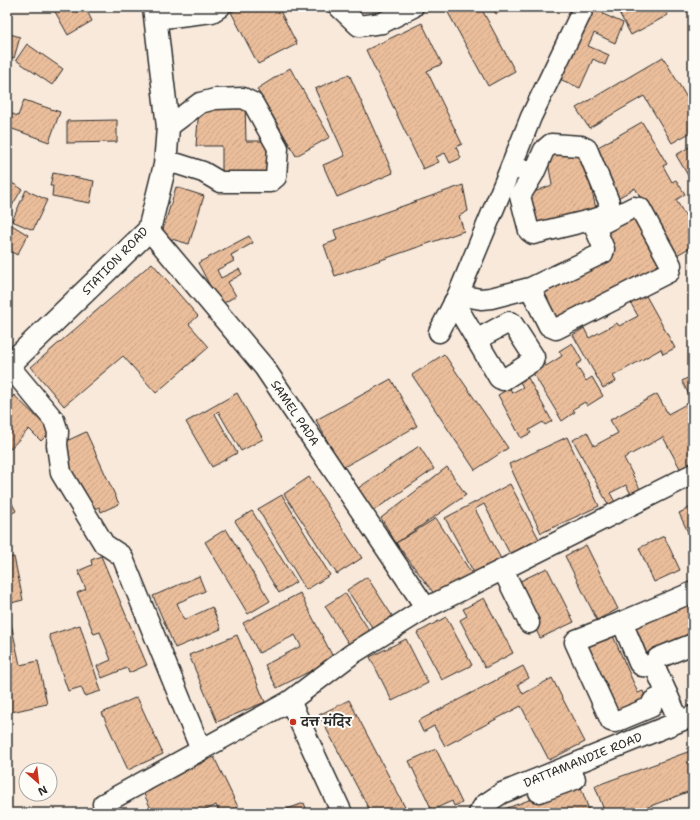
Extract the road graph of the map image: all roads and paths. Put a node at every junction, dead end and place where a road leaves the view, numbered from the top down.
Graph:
1 (220, 7) edge
2 (339, 7) edge
3 (413, 7) edge
4 (584, 7) edge
5 (155, 13) edge
6 (168, 127) junction
7 (165, 163) junction
8 (512, 167) junction
9 (534, 173) junction
10 (148, 230) junction
11 (530, 288) junction
12 (456, 299) junction
13 (439, 332) dead end
14 (476, 340) dead end
15 (8, 367) edge
16 (693, 474) edge
17 (544, 563) dead end
18 (506, 575) junction
19 (693, 592) edge
20 (426, 608) junction
21 (622, 622) junction
22 (529, 623) dead end
23 (693, 644) edge
24 (655, 667) junction
25 (667, 694) junction
26 (290, 701) junction
27 (686, 719) edge
28 (201, 750) junction
29 (575, 779) dead end
30 (103, 804) dead end
31 (342, 813) edge
32 (478, 813) edge
33 (492, 813) edge

1 - 5 street
2 - 3 street
4 - 8 street
5 - 6 main road, STATION ROAD
6 - 7 main road, STATION ROAD
6 - 7 street
7 - 10 main road, STATION ROAD
8 - 9 street
8 - 12 street
9 - 9 street
10 - 15 main road, STATION ROAD
10 - 20 street, SAMEL PADA
11 - 11 street
11 - 12 street
12 - 13 street
12 - 14 street
15 - 28 street
16 - 18 street
17 - 18 street
18 - 20 street
18 - 22 street
19 - 21 street
20 - 26 street
21 - 24 street
21 - 25 street
23 - 24 street
24 - 25 street
25 - 27 street
26 - 28 street
26 - 31 street
27 - 32 street, DATTAMANDIE ROAD
28 - 30 street
29 - 33 street

